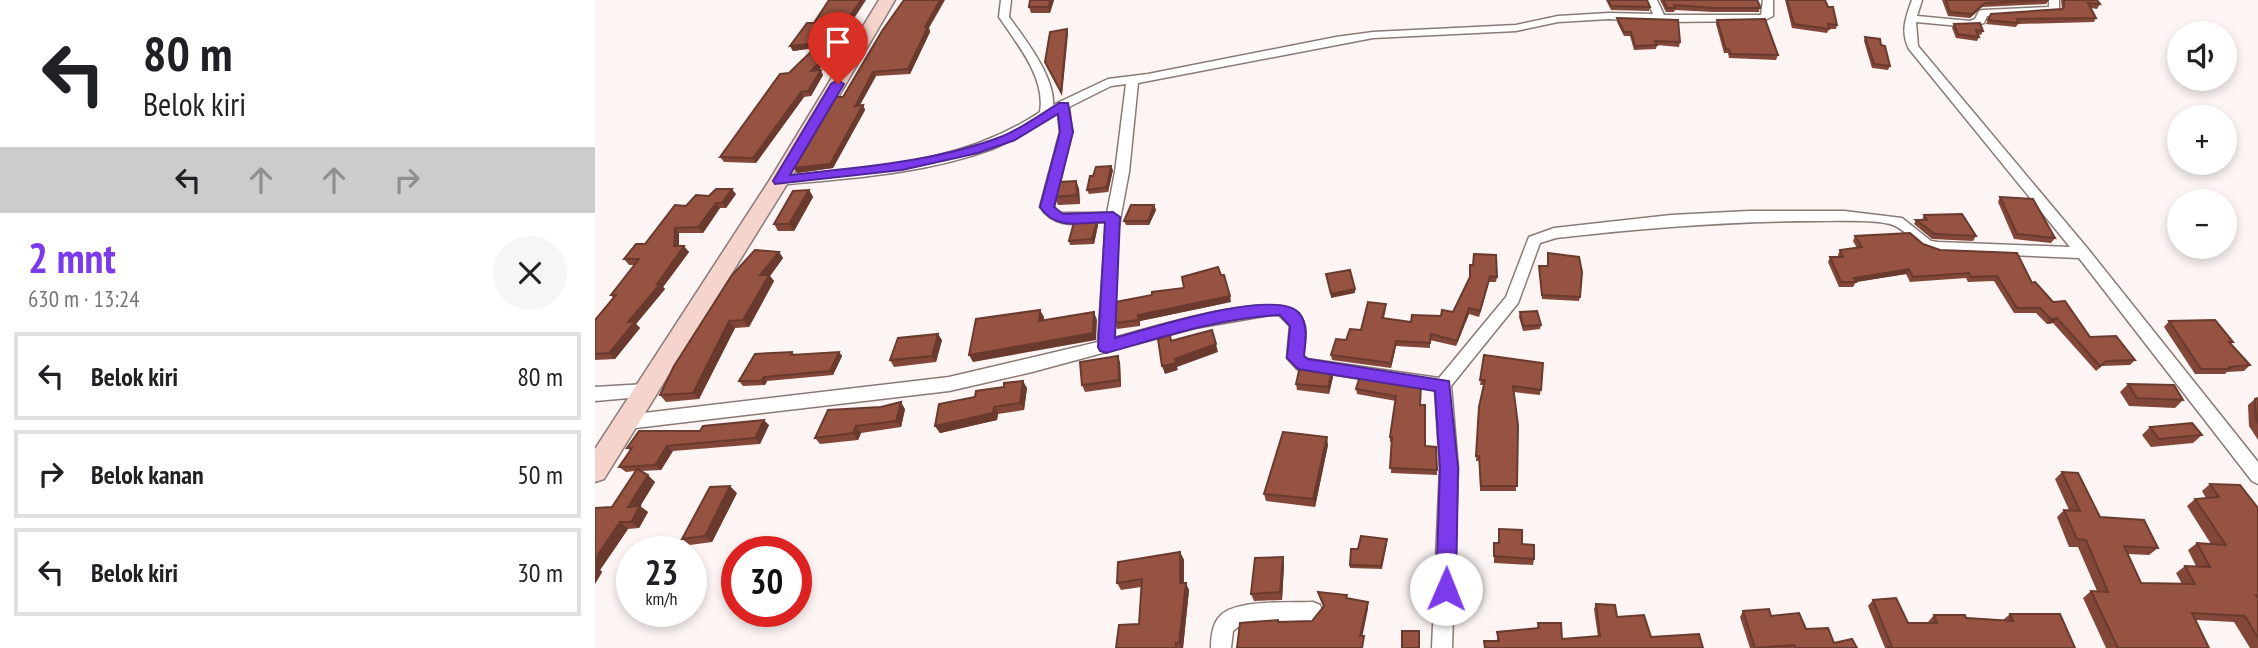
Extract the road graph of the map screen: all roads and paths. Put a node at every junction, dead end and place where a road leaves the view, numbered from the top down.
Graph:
1 (887, 0) edge
2 (1006, 0) edge
3 (1653, 0) edge
4 (1768, 0) edge
5 (1917, 0) edge
6 (2054, 0) edge
7 (1909, 18) junction
8 (1661, 19) junction
9 (1132, 80) junction
10 (1063, 106) junction
11 (1046, 114) junction
12 (779, 181) junction
13 (1113, 217) junction
14 (2083, 253) junction
15 (1106, 347) junction
16 (1443, 385) junction
17 (646, 391) junction
18 (595, 394) edge
19 (627, 422) junction
20 (595, 471) edge
21 (2258, 476) edge
22 (1313, 611) dead end
23 (1221, 648) edge
24 (1442, 648) edge

1 - 12 main road
2 - 11 street
3 - 8 street
4 - 8 street
5 - 7 street
6 - 7 street
7 - 14 street
8 - 9 street
9 - 10 street
9 - 13 street
10 - 11 street
10 - 13 street
11 - 12 street
12 - 17 main road
13 - 15 street
14 - 16 street
14 - 21 street
15 - 16 street
15 - 19 street
16 - 24 street
17 - 18 street
17 - 19 main road
19 - 20 main road
22 - 23 street

